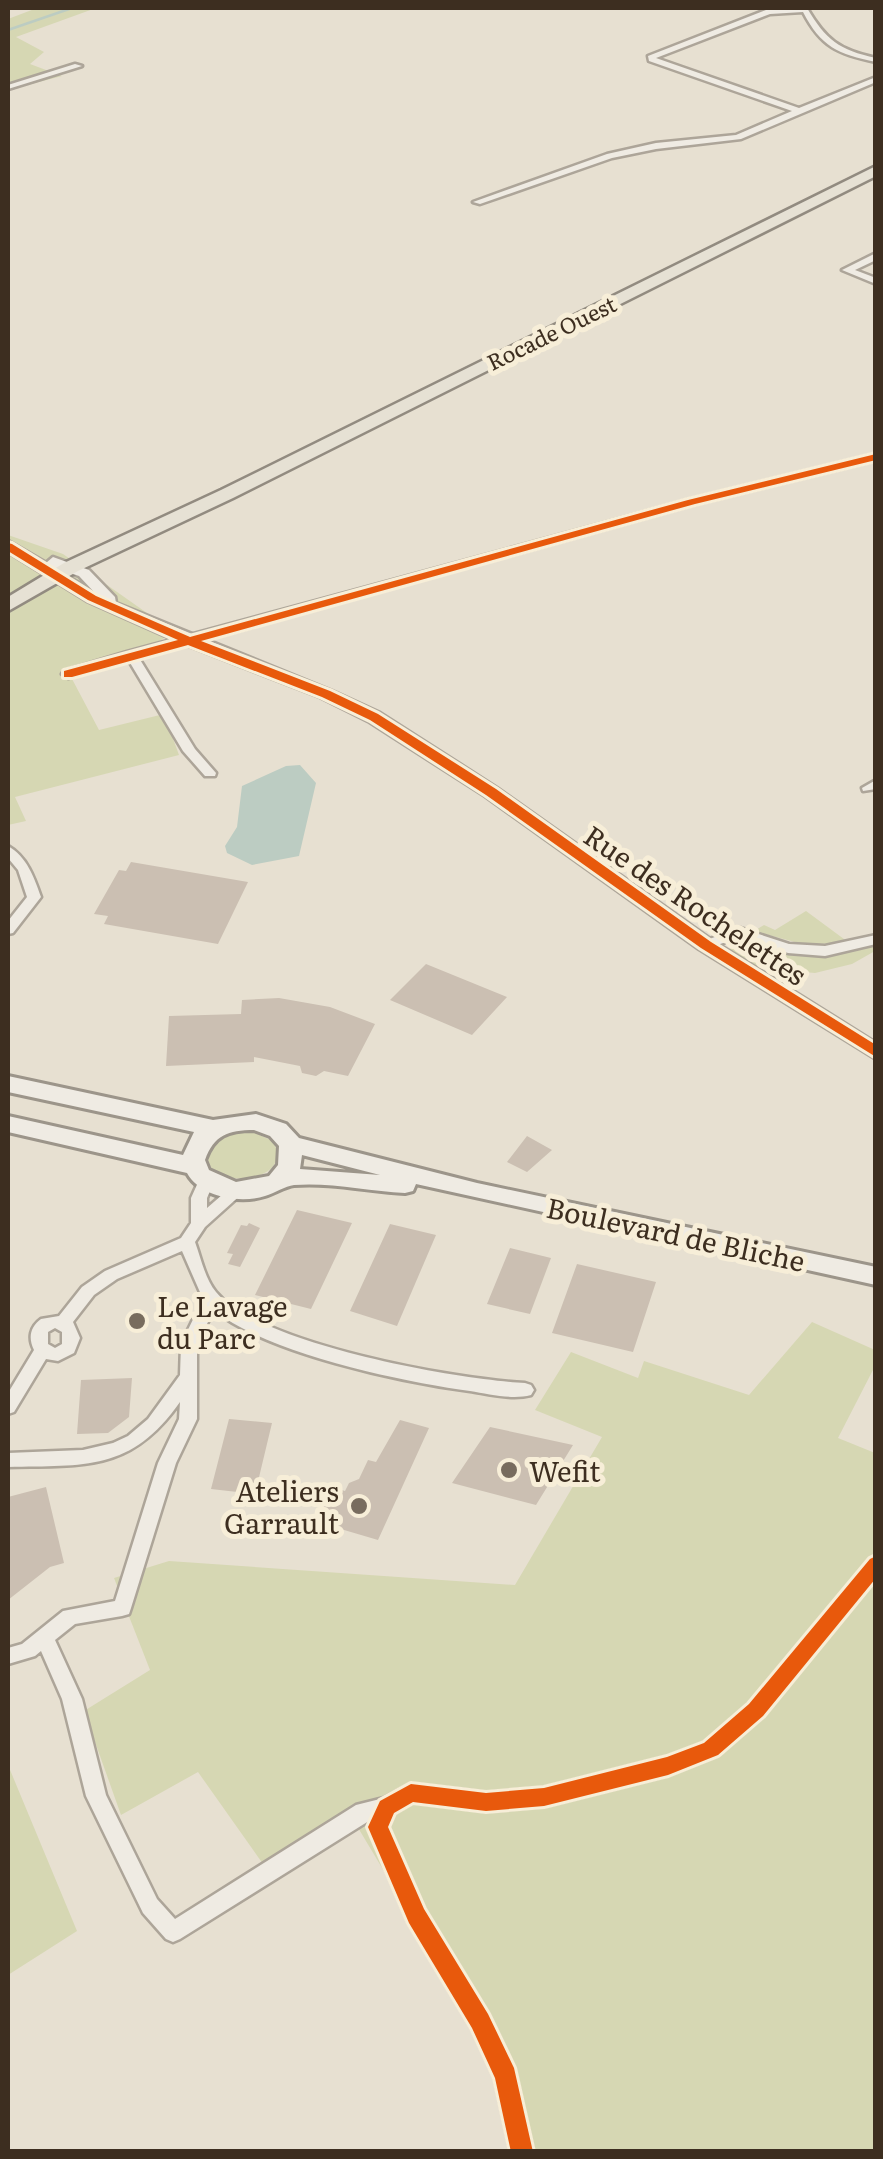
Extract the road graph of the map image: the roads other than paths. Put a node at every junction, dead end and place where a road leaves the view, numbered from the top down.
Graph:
1 (804, 9) edge
2 (876, 60) edge
3 (78, 66) dead end
4 (876, 79) edge
5 (8, 86) edge
6 (799, 111) junction
7 (876, 170) edge
8 (477, 202) dead end
9 (876, 256) edge
10 (876, 281) edge
11 (876, 457) edge
12 (11, 552) edge
13 (65, 573) junction
14 (8, 606) edge
15 (8, 619) edge
16 (184, 640) junction
17 (131, 656) junction
18 (68, 674) dead end
19 (210, 773) dead end
20 (8, 850) edge
21 (8, 930) edge
22 (876, 939) edge
23 (706, 945) junction
24 (876, 1052) edge
25 (8, 1084) edge
26 (8, 1124) edge
27 (214, 1129) junction
28 (292, 1144) junction
29 (200, 1174) junction
30 (284, 1176) junction
31 (477, 1191) junction
32 (236, 1192) junction
33 (199, 1222) junction
34 (186, 1242) junction
35 (876, 1276) edge
36 (211, 1299) junction
37 (187, 1379) junction
38 (526, 1390) dead end
39 (8, 1407) edge
40 (8, 1460) edge
41 (876, 1564) edge
42 (44, 1637) junction
43 (8, 1656) edge
44 (387, 1807) junction
45 (522, 2152) edge

1 - 2 street
1 - 6 street
3 - 5 street
4 - 6 street
6 - 8 street
7 - 13 main road, Rocade Ouest
9 - 10 street
11 - 16 street
12 - 13 street, Rue des Rochelettes
13 - 14 main road, Rocade Ouest
13 - 15 main road, Rocade Ouest
13 - 16 street, Rue des Rochelettes
16 - 17 street
16 - 23 street, Rue des Rochelettes
17 - 18 street
17 - 19 street
20 - 21 street
22 - 23 street
23 - 24 street, Rue des Rochelettes
25 - 27 main road
26 - 29 main road
27 - 28 main road
27 - 29 main road
28 - 30 main road
28 - 31 main road, Boulevard de Bliche
29 - 32 main road
29 - 33 street
30 - 31 main road, Boulevard de Bliche
30 - 32 main road
31 - 35 main road, Boulevard de Bliche
32 - 33 street
33 - 34 street
34 - 36 street
34 - 39 street
36 - 37 street
36 - 38 street
37 - 40 street
37 - 42 street
41 - 44 street
42 - 43 street
42 - 44 street
44 - 45 street

